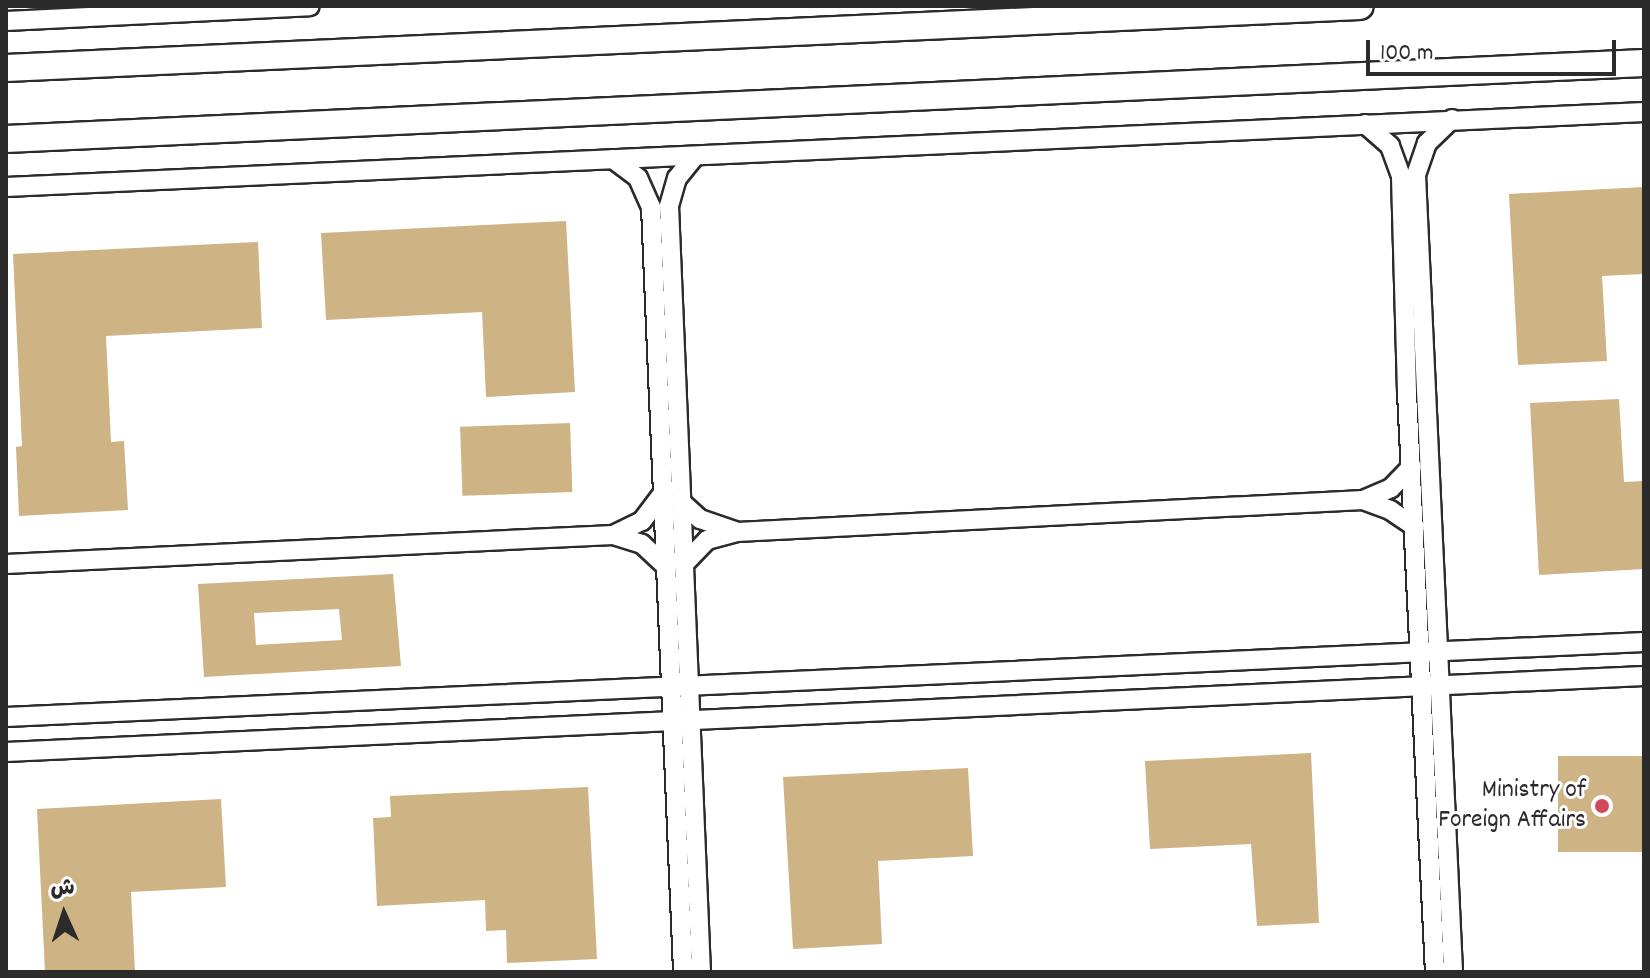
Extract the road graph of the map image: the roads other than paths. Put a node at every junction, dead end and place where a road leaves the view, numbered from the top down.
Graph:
1 (310, 6) edge
2 (1360, 6) edge
3 (6, 21) edge
4 (1644, 63) edge
5 (6, 68) edge
6 (1644, 112) edge
7 (1452, 119) junction
8 (1365, 124) junction
9 (6, 139) edge
10 (695, 156) junction
11 (613, 159) junction
12 (6, 187) edge
13 (1412, 466) junction
14 (661, 496) junction
15 (1363, 500) junction
16 (680, 501) junction
17 (1415, 527) junction
18 (737, 532) junction
19 (613, 535) junction
20 (6, 564) edge
21 (675, 565) junction
22 (1644, 642) edge
23 (1429, 652) junction
24 (1644, 676) edge
25 (680, 686) junction
26 (1430, 686) junction
27 (6, 717) edge
28 (682, 722) junction
29 (6, 752) edge
30 (683, 972) edge
31 (701, 972) edge
32 (1435, 972) edge
33 (1453, 972) edge

1 - 3 street
2 - 5 main road
4 - 9 main road
6 - 7 street
7 - 8 street
7 - 23 street
8 - 10 street
8 - 13 street
10 - 11 street
10 - 16 street
11 - 12 street
11 - 14 street
13 - 15 street
13 - 17 street
14 - 19 street
14 - 21 street
15 - 17 street
15 - 18 street
16 - 18 street
16 - 21 street
17 - 23 street
18 - 21 street
19 - 20 street
19 - 21 street
21 - 25 street
22 - 23 street
23 - 25 street
23 - 26 street
24 - 26 street
25 - 27 street
25 - 28 street
26 - 28 street
26 - 32 street
26 - 33 street
28 - 29 street
28 - 30 street
28 - 31 street

